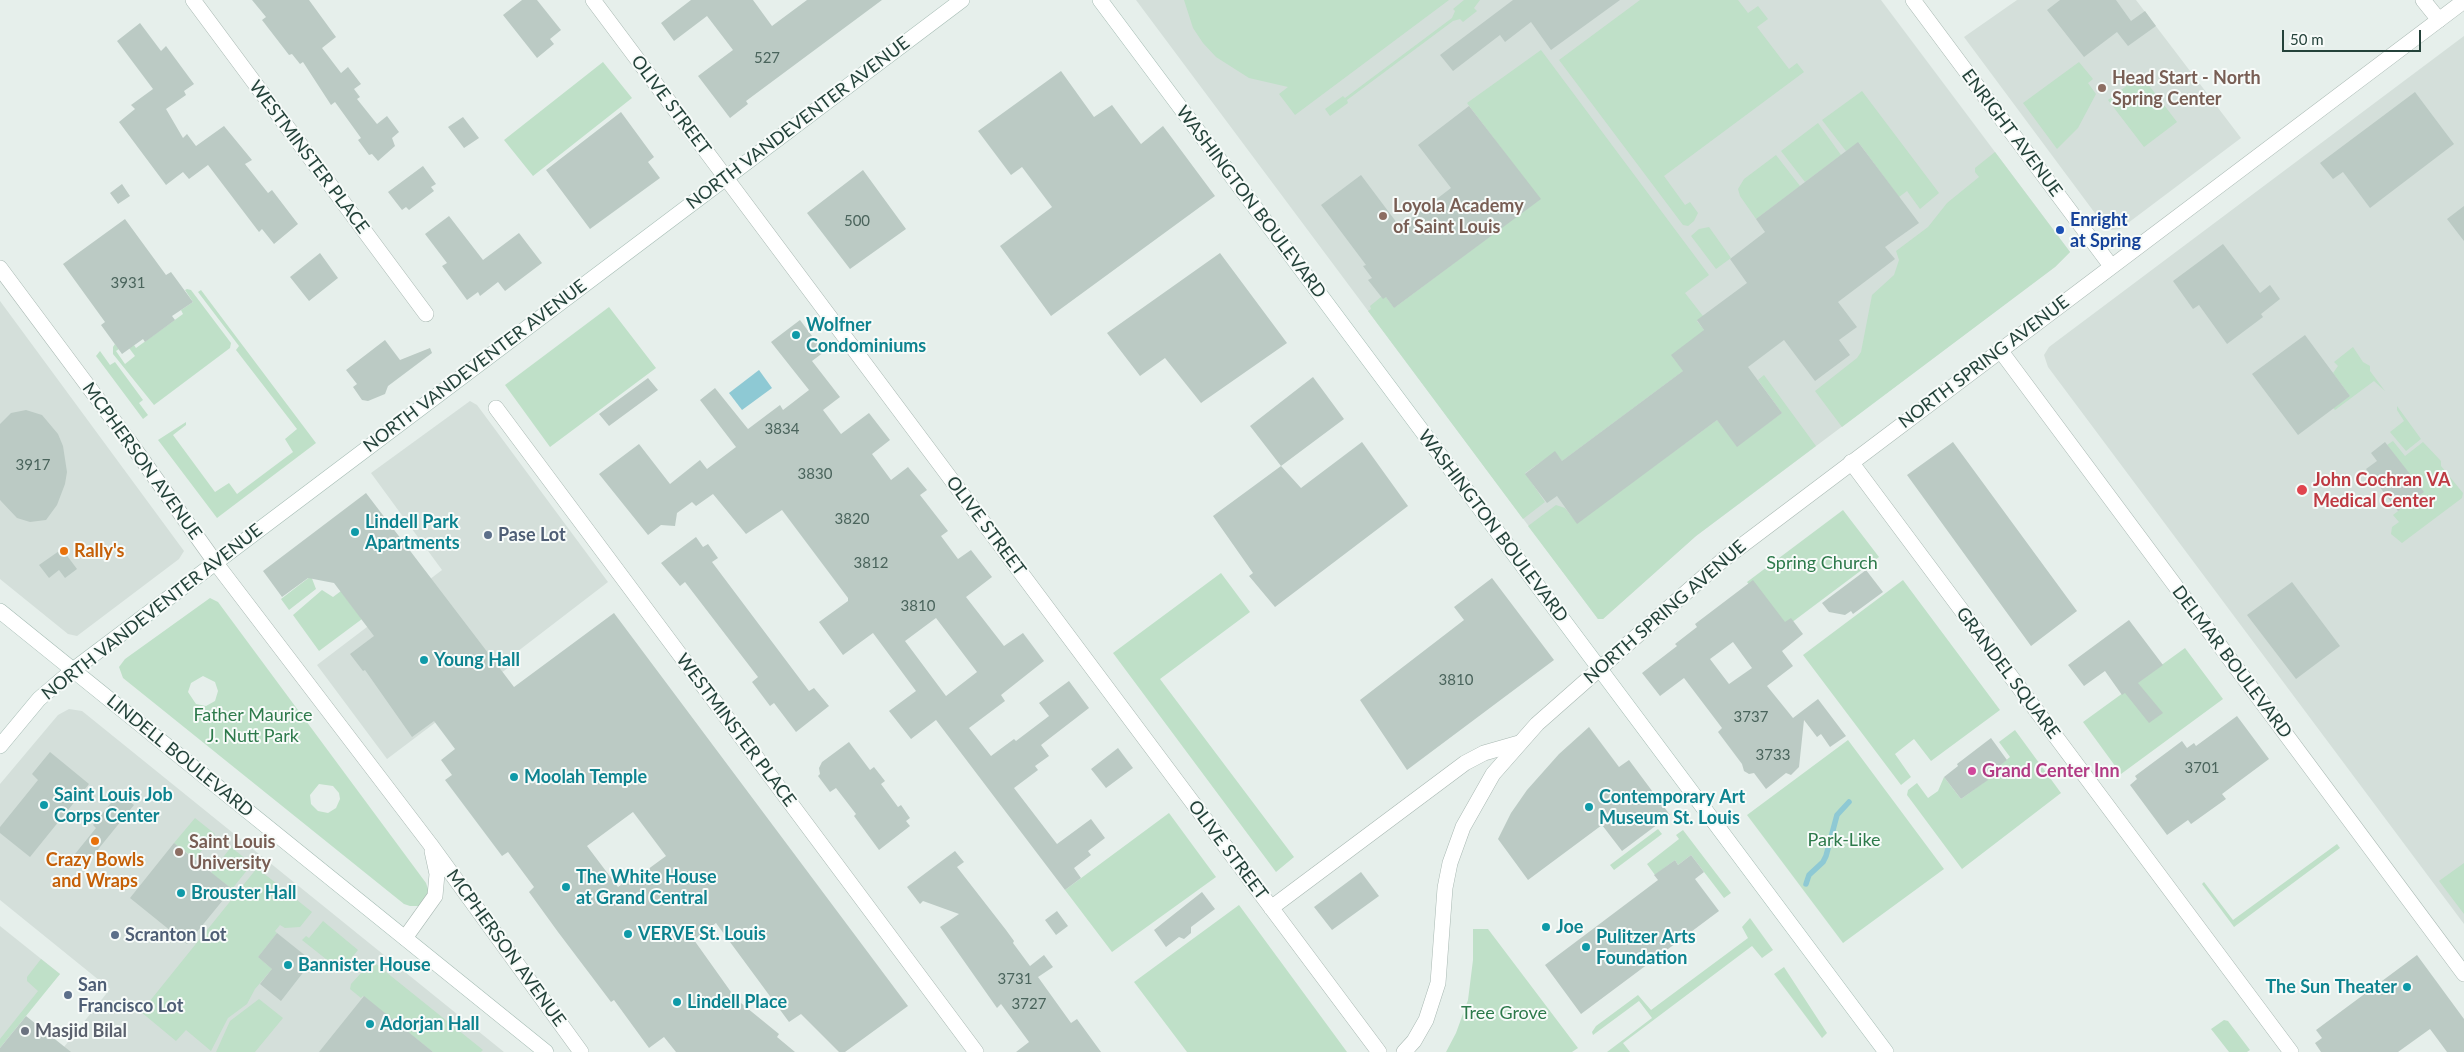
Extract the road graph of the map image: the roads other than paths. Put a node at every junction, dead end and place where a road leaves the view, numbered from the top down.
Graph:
1 (193, 0) edge
2 (593, 0) edge
3 (962, 0) edge
4 (1100, 0) edge
5 (1913, 0) edge
6 (2423, 0) edge
7 (2464, 1) edge
8 (2439, 20) junction
9 (725, 178) junction
10 (2111, 266) junction
11 (0, 268) edge
12 (426, 314) dead end
13 (2000, 350) junction
14 (496, 408) dead end
15 (1850, 462) junction
16 (215, 562) junction
17 (0, 611) edge
18 (1599, 667) junction
19 (73, 670) junction
20 (1519, 743) junction
21 (0, 746) edge
22 (430, 844) junction
23 (1271, 908) junction
24 (405, 938) junction
25 (2464, 974) edge
26 (546, 1052) edge
27 (581, 1052) edge
28 (976, 1052) edge
29 (1379, 1052) edge
30 (1404, 1052) edge
31 (1886, 1052) edge
32 (2291, 1052) edge

1 - 12 street, WESTMINSTER PLACE
2 - 9 street, OLIVE STREET
3 - 9 street, NORTH VANDEVENTER AVENUE
4 - 18 street, WASHINGTON BOULEVARD
5 - 10 street, ENRIGHT AVENUE
6 - 8 street
7 - 8 street, NORTH SPRING AVENUE
8 - 10 street, NORTH SPRING AVENUE
9 - 16 street, NORTH VANDEVENTER AVENUE
9 - 23 street, OLIVE STREET
10 - 13 street, NORTH SPRING AVENUE
11 - 16 street, MCPHERSON AVENUE
13 - 15 street, NORTH SPRING AVENUE
13 - 25 street, DELMAR BOULEVARD
14 - 28 street, WESTMINSTER PLACE
15 - 18 street, NORTH SPRING AVENUE
15 - 32 street, GRANDEL SQUARE
16 - 19 street, NORTH VANDEVENTER AVENUE
16 - 22 street, MCPHERSON AVENUE
17 - 19 street, LINDELL BOULEVARD
18 - 20 street, NORTH SPRING AVENUE
18 - 31 street, WASHINGTON BOULEVARD
19 - 21 street, NORTH VANDEVENTER AVENUE
19 - 24 street, LINDELL BOULEVARD
20 - 23 street, NORTH SPRING AVENUE
20 - 30 street, NORTH SPRING AVENUE
22 - 24 street, MCPHERSON AVENUE
22 - 27 street, MCPHERSON AVENUE
23 - 29 street, OLIVE STREET
24 - 26 street, LINDELL BOULEVARD

